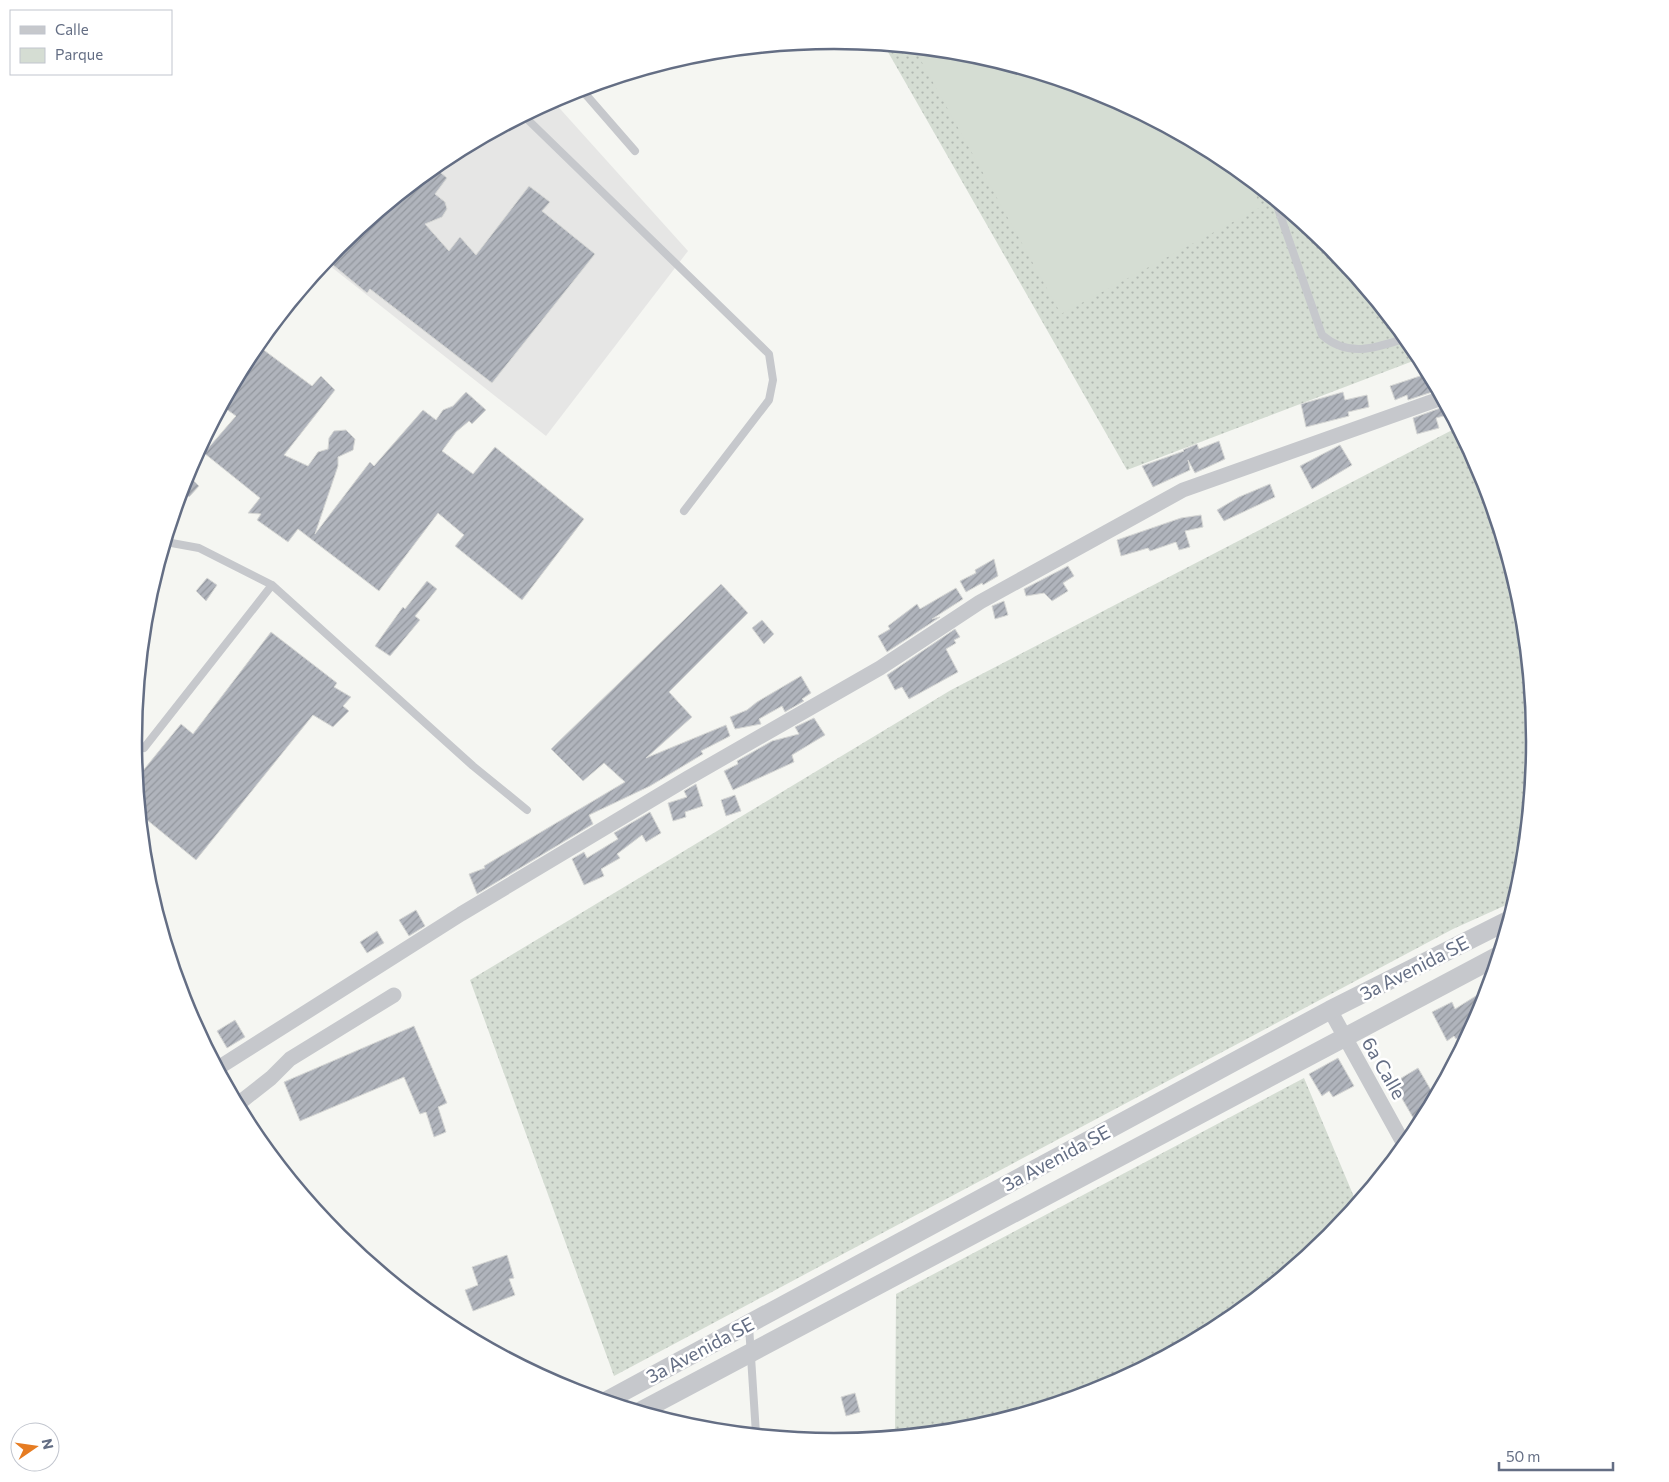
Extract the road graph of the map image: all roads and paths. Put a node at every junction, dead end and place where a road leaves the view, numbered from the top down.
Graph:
1 (586, 95) edge
2 (528, 120) edge
3 (635, 151) dead end
4 (1279, 211) edge
5 (1399, 340) edge
6 (1437, 400) edge
7 (684, 511) dead end
8 (172, 543) edge
9 (272, 585) junction
10 (144, 748) dead end
11 (527, 810) dead end
12 (1502, 924) edge
13 (1491, 960) edge
14 (394, 995) dead end
15 (1330, 1010) junction
16 (1344, 1038) junction
17 (223, 1065) edge
18 (243, 1100) edge
19 (1404, 1135) edge
20 (748, 1324) junction
21 (751, 1351) junction
22 (613, 1397) edge
23 (647, 1407) edge
24 (756, 1428) edge

1 - 3 lane
2 - 7 lane
4 - 5 lane
6 - 17 street
8 - 9 lane
9 - 10 lane
9 - 11 lane
12 - 15 street, 3a Avenida SE
13 - 16 street
14 - 18 street
15 - 16 street, 6a Calle
15 - 20 street, 3a Avenida SE
16 - 19 street, 6a Calle
16 - 21 street
20 - 21 lane
20 - 22 street, 3a Avenida SE
21 - 23 street
21 - 24 lane

